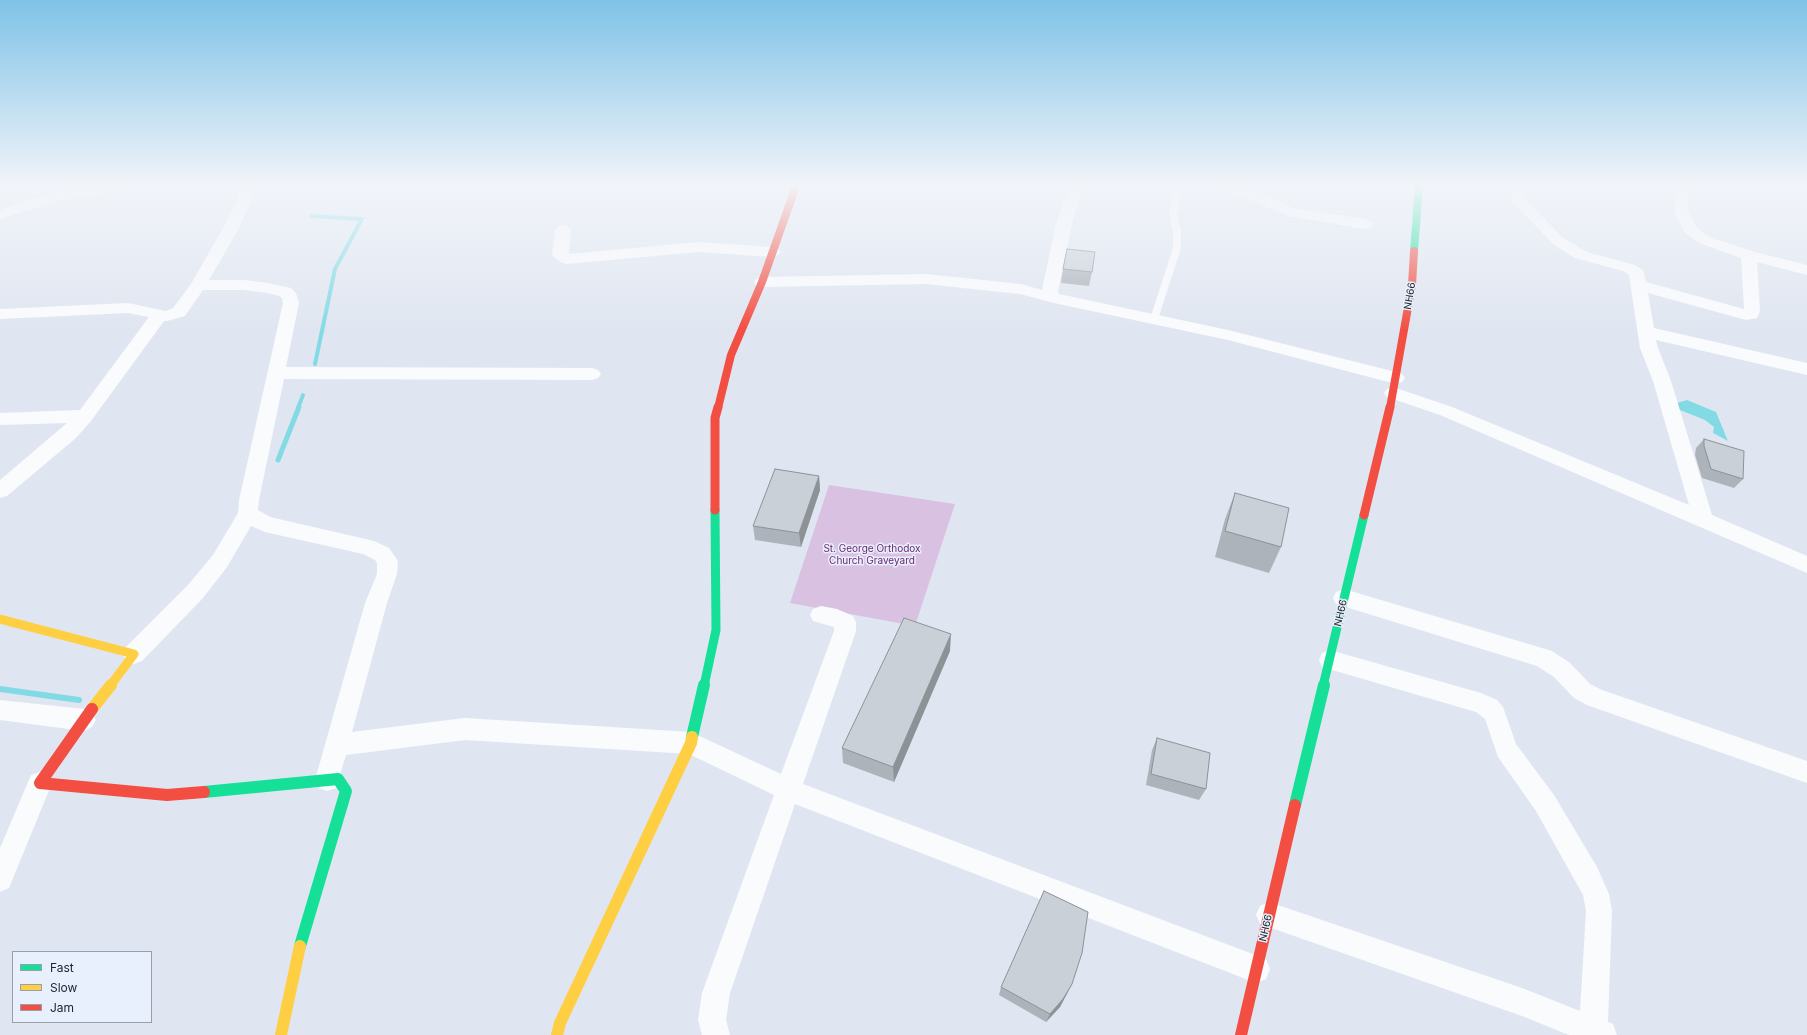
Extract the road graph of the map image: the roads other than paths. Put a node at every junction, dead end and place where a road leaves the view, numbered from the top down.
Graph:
1 (226, 234) edge
2 (562, 234) edge
3 (779, 234) edge
4 (1062, 234) edge
5 (1177, 234) edge
6 (1416, 234) edge
7 (1551, 234) edge
8 (1696, 234) edge
9 (773, 252) junction
10 (1749, 255) junction
11 (1807, 270) edge
12 (762, 282) junction
13 (198, 285) junction
14 (1639, 285) junction
15 (1054, 298) junction
16 (0, 314) edge
17 (160, 314) junction
18 (1154, 319) junction
19 (1646, 332) junction
20 (1807, 368) edge
21 (276, 374) junction
22 (592, 374) dead end
23 (1394, 386) junction
24 (85, 416) junction
25 (0, 419) edge
26 (0, 491) edge
27 (248, 514) junction
28 (1703, 519) junction
29 (1807, 564) edge
30 (1344, 598) junction
31 (821, 615) dead end
32 (0, 619) edge
33 (134, 654) junction
34 (1330, 660) junction
35 (0, 710) edge
36 (84, 720) junction
37 (691, 742) junction
38 (337, 745) junction
39 (1807, 772) edge
40 (327, 780) junction
41 (40, 783) junction
42 (788, 790) junction
43 (0, 879) edge
44 (1269, 915) junction
45 (1256, 969) junction
46 (1599, 1032) edge
47 (281, 1035) edge
48 (557, 1035) edge
49 (716, 1035) edge
50 (1241, 1035) edge

1 - 13 street
2 - 9 street
3 - 9 main road
4 - 15 street
5 - 18 lane
6 - 23 main road, NH66 / NH66
7 - 14 street
8 - 10 street
9 - 12 main road
10 - 11 street
10 - 14 street
12 - 15 street
12 - 37 main road
13 - 17 street
13 - 21 street
14 - 19 street
15 - 18 street
16 - 17 street
17 - 24 street
18 - 23 street
19 - 20 street
19 - 28 street
21 - 22 street
21 - 27 street
23 - 28 street
23 - 30 main road, NH66 / NH66
24 - 25 street
24 - 26 street
27 - 33 street
27 - 38 street
28 - 29 street
30 - 34 main road, NH66 / NH66
30 - 39 street
31 - 42 street
32 - 33 main road
33 - 36 main road
34 - 44 main road, NH66 / NH66
34 - 46 street
35 - 36 street
36 - 41 main road
37 - 38 street
37 - 42 street
37 - 48 main road
38 - 40 street
40 - 41 main road
40 - 47 main road
41 - 43 street
42 - 45 street
42 - 49 street
44 - 45 main road, NH66 / NH66
44 - 46 street
45 - 50 main road, NH66 / NH66

